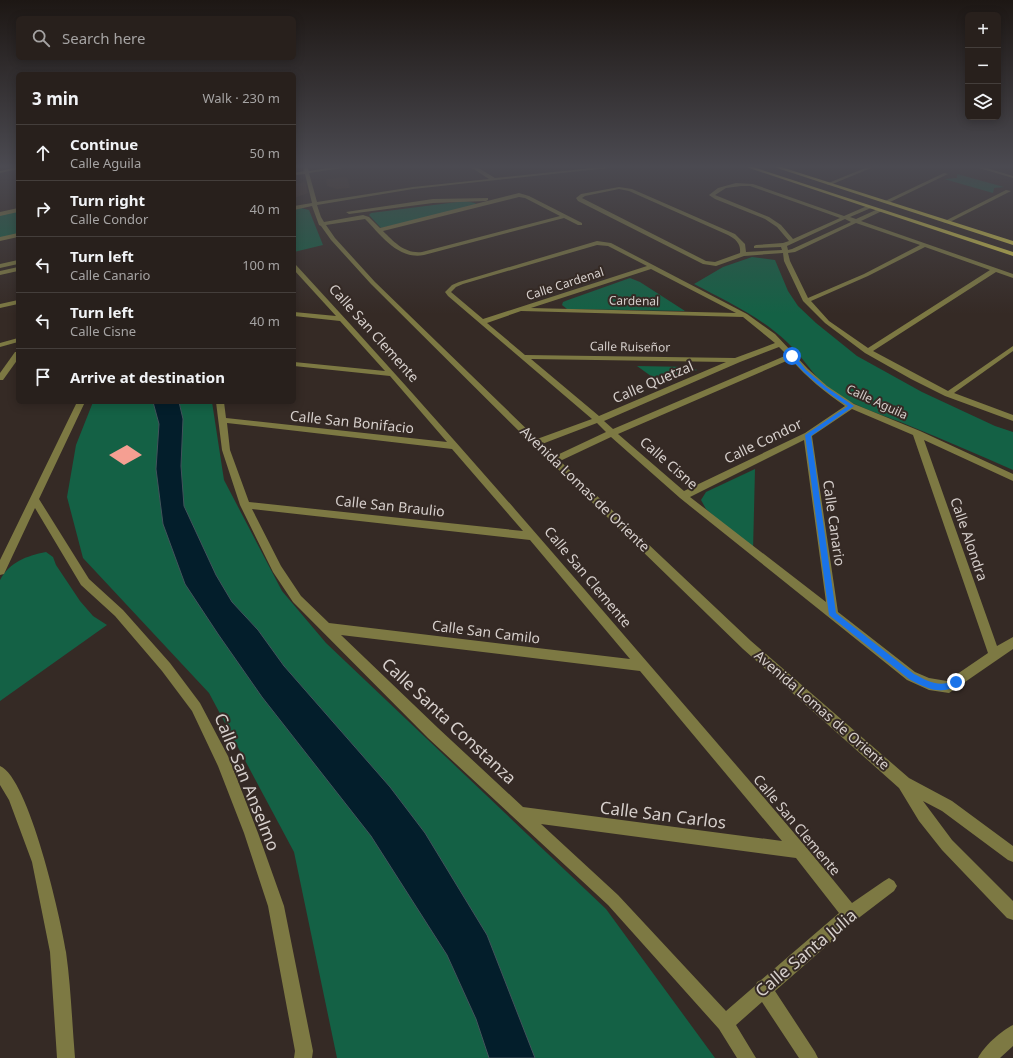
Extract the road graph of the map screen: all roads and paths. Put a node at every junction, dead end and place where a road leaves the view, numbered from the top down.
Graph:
1 (320, 215) edge
2 (437, 215) edge
3 (611, 215) edge
4 (687, 215) edge
5 (761, 215) edge
6 (841, 215) edge
7 (850, 215) edge
8 (869, 215) edge
9 (896, 215) edge
10 (926, 215) edge
11 (959, 215) edge
12 (565, 216) joint
13 (846, 217) junction
14 (321, 219) junction
15 (858, 221) junction
16 (946, 222) junction
17 (580, 224) dead end
18 (378, 230) junction
19 (16, 235) edge
20 (0, 239) edge
21 (792, 241) junction
22 (601, 243) joint
23 (1013, 244) edge
24 (925, 245) junction
25 (743, 246) junction
26 (785, 249) junction
27 (743, 254) junction
28 (1013, 254) edge
29 (16, 262) edge
30 (0, 266) edge
31 (653, 266) junction
32 (16, 269) edge
33 (296, 270) edge
34 (995, 270) junction
35 (0, 273) edge
36 (1013, 276) edge
37 (806, 301) junction
38 (16, 302) edge
39 (0, 306) edge
40 (523, 310) junction
41 (296, 314) edge
42 (745, 315) junction
43 (342, 319) junction
44 (482, 322) junction
45 (16, 341) edge
46 (780, 344) junction
47 (0, 345) edge
48 (1013, 348) edge
49 (868, 351) junction
50 (792, 356) junction
51 (16, 357) edge
52 (523, 357) junction
53 (737, 360) junction
54 (296, 364) edge
55 (392, 374) junction
56 (0, 378) edge
57 (948, 394) junction
58 (80, 404) edge
59 (220, 404) edge
60 (851, 406) junction
61 (1013, 418) edge
62 (222, 420) junction
63 (598, 420) junction
64 (612, 433) junction
65 (917, 433) junction
66 (808, 435) junction
67 (536, 443) junction
68 (454, 446) junction
69 (554, 460) junction
70 (1013, 478) edge
71 (683, 496) junction
72 (35, 500) junction
73 (244, 505) junction
74 (533, 536) junction
75 (0, 571) edge
76 (833, 615) junction
77 (326, 628) junction
78 (1013, 642) edge
79 (994, 654) junction
80 (643, 666) junction
81 (0, 773) edge
82 (904, 783) junction
83 (521, 814) junction
84 (800, 851) junction
85 (1013, 855) edge
86 (889, 886) dead end
87 (1013, 912) edge
88 (850, 914) junction
89 (764, 988) junction
90 (725, 1023) junction
91 (1013, 1034) edge
92 (66, 1058) edge
93 (303, 1058) edge
94 (747, 1058) edge
95 (809, 1058) edge
96 (987, 1058) edge

1 - 14 street, Avenida Lomas de Oriente
2 - 18 street
3 - 27 street
4 - 25 street
5 - 21 street
6 - 13 street
7 - 13 street
8 - 15 street
9 - 28 main road
10 - 16 main road
11 - 16 street
12 - 17 street
12 - 18 street
13 - 15 street
13 - 21 street
14 - 18 street
14 - 67 street, Avenida Lomas de Oriente
15 - 24 street
15 - 26 street
16 - 23 main road
19 - 20 street
21 - 26 street
22 - 31 street, Calle Aguila
22 - 44 street, Calle Cisne
24 - 34 street
24 - 37 street
25 - 26 street
25 - 27 street
26 - 27 street
26 - 37 street
29 - 30 street
31 - 40 street, Calle Cardenal
31 - 42 street, Calle Aguila
32 - 35 street
33 - 43 street, Calle San Clemente
34 - 36 street
34 - 49 street
37 - 49 street
38 - 39 street
40 - 42 street, Cardenal
40 - 44 street, Calle Cardenal
41 - 43 street
42 - 46 street, Calle Aguila
43 - 55 street, Calle San Clemente
44 - 52 street, Calle Cisne
45 - 47 street
46 - 50 street, Calle Aguila
46 - 53 street, Calle Quetzal
48 - 57 street
49 - 57 street
50 - 60 street, Calle Aguila
50 - 64 street
51 - 56 street
52 - 53 street, Calle Ruiseñor
52 - 63 street, Calle Cisne
53 - 63 street, Calle Quetzal
54 - 55 street
55 - 68 street, Calle San Clemente
57 - 61 street
58 - 72 street
59 - 62 street, Calle Santa Constanza
60 - 65 street, Calle Aguila
60 - 66 street, Calle Condor
62 - 68 street, Calle San Bonifacio
62 - 73 street, Calle Santa Constanza
63 - 64 street, Calle Cisne
63 - 67 street, Calle Quetzal
64 - 69 street
64 - 71 street, Calle Cisne
65 - 70 street, Calle Aguila
65 - 79 street, Calle Alondra
66 - 71 street, Calle Condor
66 - 76 street, Calle Canario
67 - 69 street, Avenida Lomas de Oriente
68 - 74 street, Calle San Clemente
69 - 82 street, Avenida Lomas de Oriente
71 - 76 street, Calle Cisne
72 - 75 street
72 - 93 street, Calle San Anselmo
73 - 74 street, Calle San Braulio
73 - 77 street, Calle Santa Constanza
74 - 80 street, Calle San Clemente
76 - 79 street, Calle Cisne
77 - 80 street, Calle San Camilo
77 - 83 street, Calle Santa Constanza
78 - 79 street, Calle Cisne
80 - 84 street, Calle San Clemente
81 - 92 street
82 - 85 street, Avenida Lomas de Oriente
82 - 87 street, Avenida Lomas de Oriente
83 - 84 street, Calle San Carlos
83 - 90 street, Calle Santa Constanza
84 - 88 street, Calle San Clemente
86 - 88 street, Calle Santa Julia
88 - 89 street, Calle Santa Julia
89 - 90 street, Calle Santa Julia
89 - 95 street
90 - 94 street, Calle Santa Constanza
91 - 96 street

